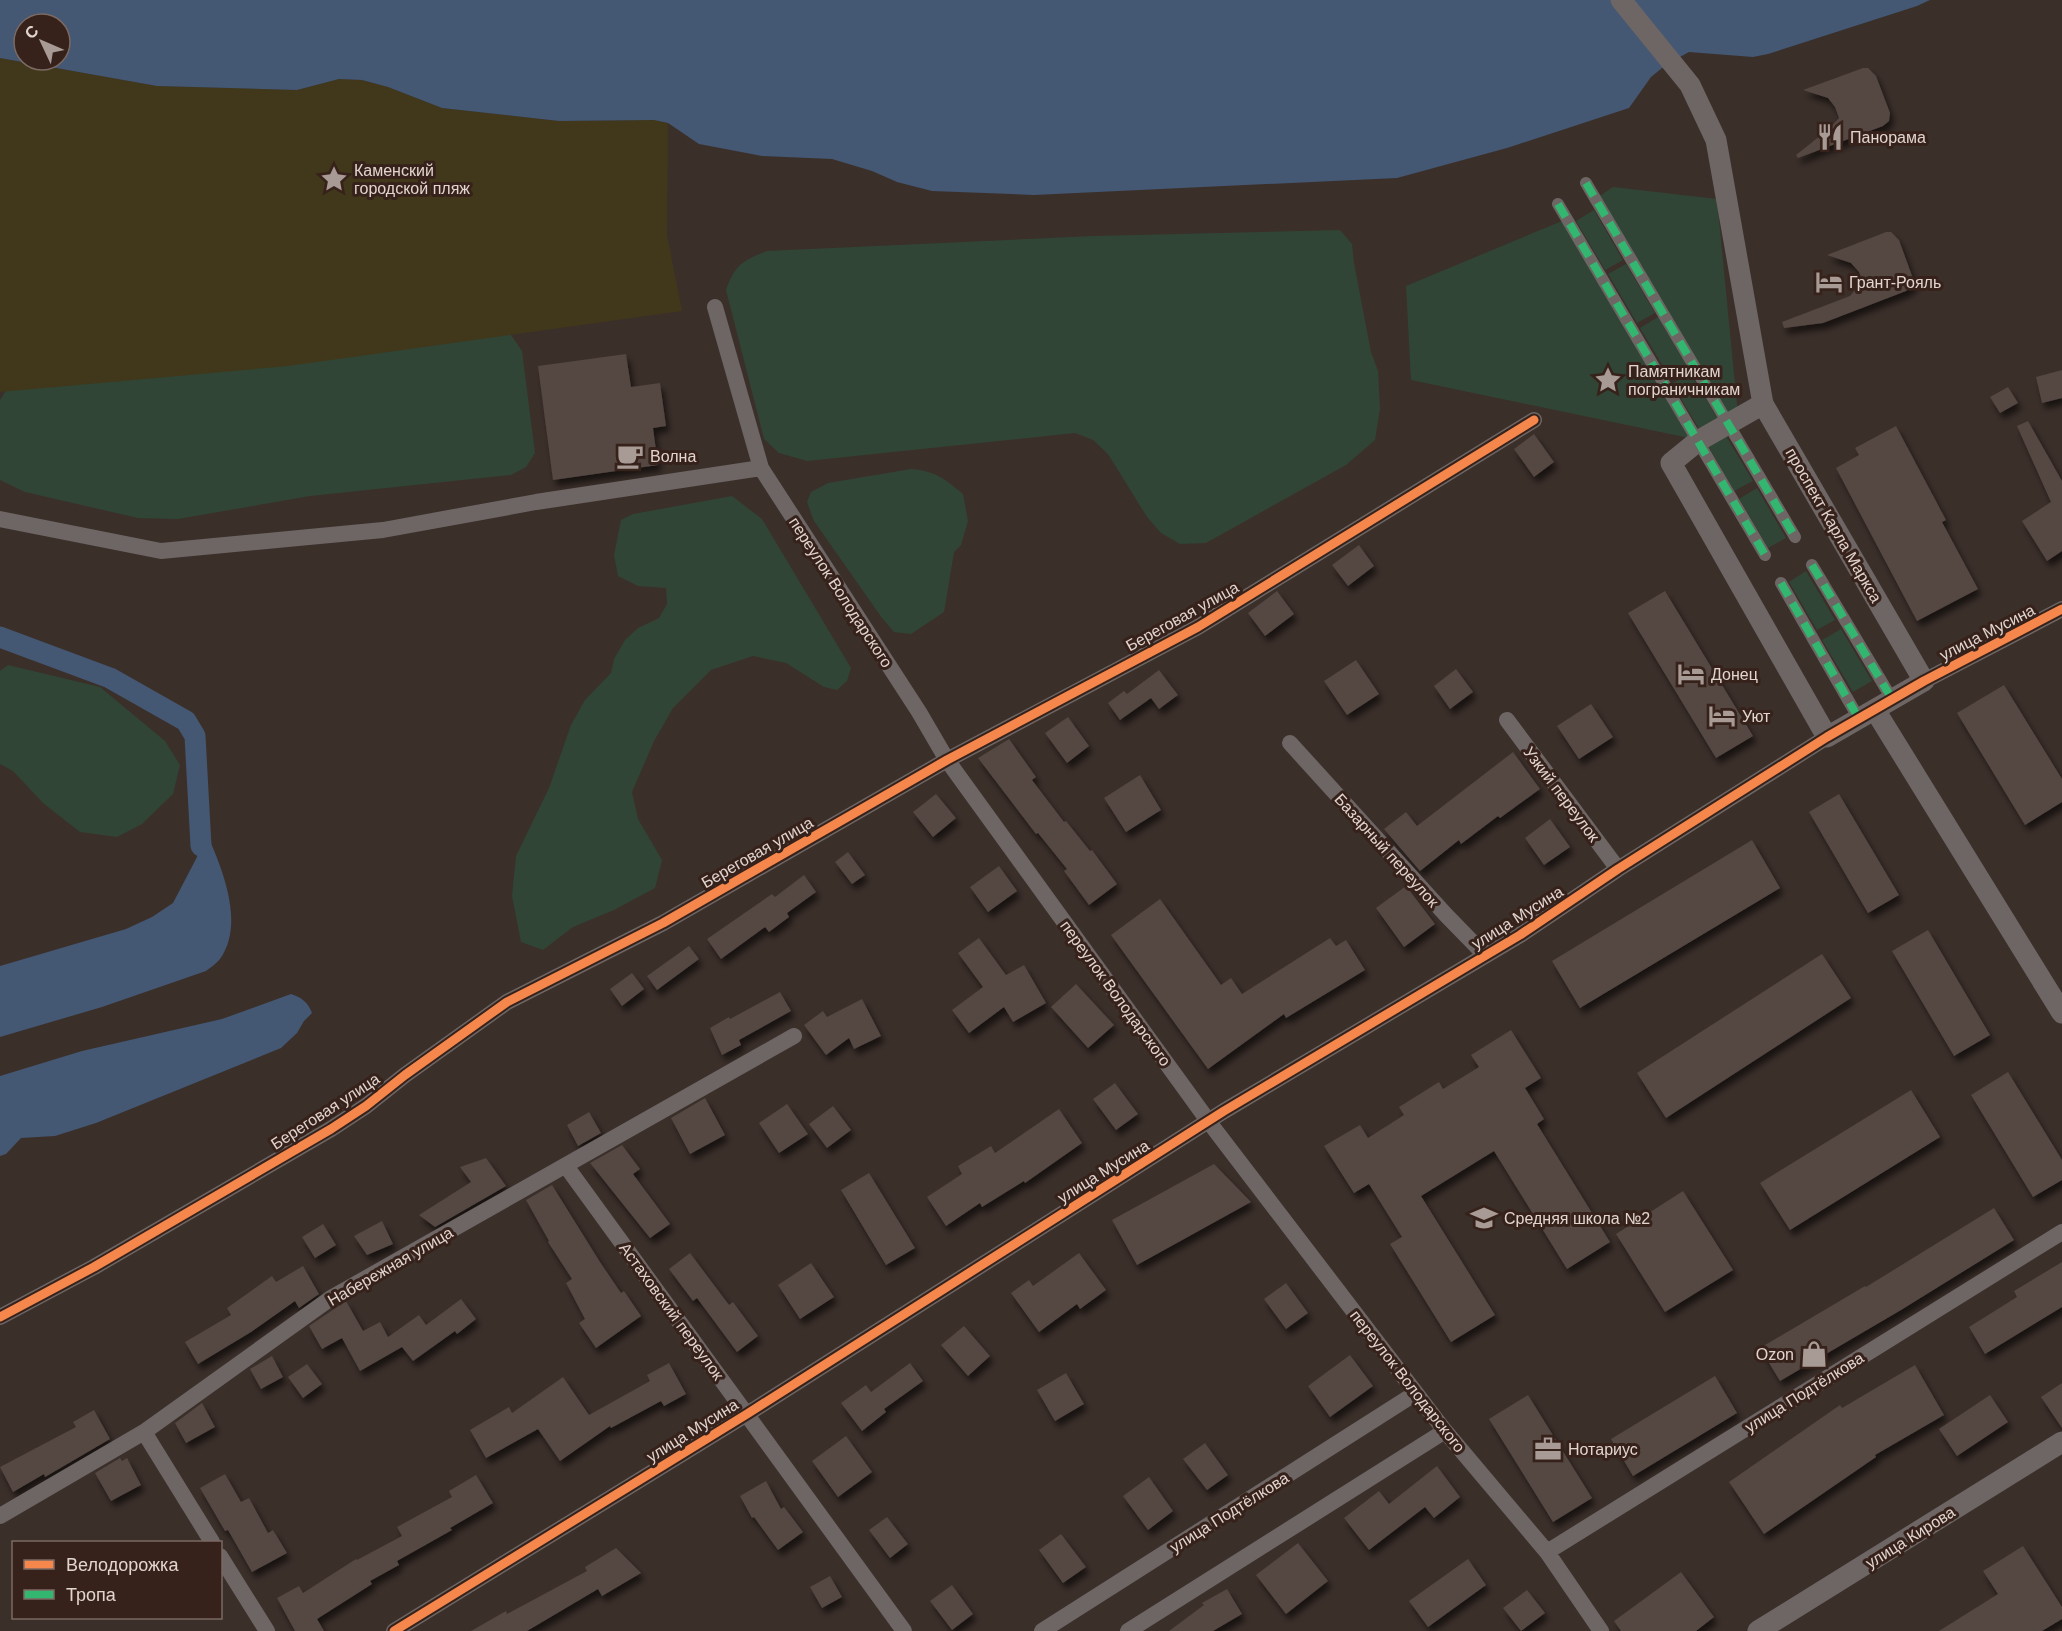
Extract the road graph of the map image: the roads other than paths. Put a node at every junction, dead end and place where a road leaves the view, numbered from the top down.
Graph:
1 (1621, 0) edge
2 (1586, 183) dead end
3 (1558, 204) dead end
4 (716, 307) dead end
5 (1763, 404) junction
6 (1534, 420) dead end
7 (1728, 424) junction
8 (1698, 441) junction
9 (761, 468) junction
10 (0, 519) edge
11 (1795, 537) dead end
12 (1765, 555) dead end
13 (1812, 565) dead end
14 (1781, 583) dead end
15 (2062, 609) edge
16 (1924, 681) junction
17 (1876, 709) junction
18 (1507, 720) dead end
19 (1827, 737) junction
20 (1290, 743) dead end
21 (947, 760) junction
22 (1618, 869) junction
23 (1485, 955) junction
24 (2062, 1014) edge
25 (794, 1036) dead end
26 (1209, 1122) junction
27 (566, 1166) junction
28 (2062, 1232) edge
29 (0, 1317) edge
30 (1416, 1393) junction
31 (747, 1414) junction
32 (1445, 1431) junction
33 (144, 1432) junction
34 (2062, 1442) edge
35 (0, 1516) edge
36 (211, 1541) edge
37 (1547, 1552) junction
38 (222, 1559) edge
39 (267, 1631) edge
40 (394, 1631) edge
41 (904, 1631) edge
42 (1042, 1631) edge
43 (1128, 1631) edge
44 (1601, 1631) edge
45 (1758, 1631) edge

1 - 5 street
2 - 7 street
3 - 8 street
4 - 9 street, переулок Володарского
5 - 7 street
5 - 16 street, проспект Карла Маркса
6 - 21 street, Береговая улица
7 - 8 street
7 - 11 street
8 - 12 street
8 - 19 street
9 - 10 street
9 - 21 street, переулок Володарского
13 - 17 street
14 - 17 street
15 - 16 street, улица Мусина
16 - 17 street
17 - 19 street
17 - 24 street
18 - 22 street, Узкий переулок
19 - 22 street, улица Мусина
20 - 23 street, Базарный переулок
21 - 26 street, переулок Володарского
21 - 29 street, Береговая улица
22 - 23 street, улица Мусина
23 - 26 street, улица Мусина
25 - 27 street, Набережная улица
26 - 30 street, переулок Володарского
26 - 31 street, улица Мусина
27 - 31 street, Астаховский переулок
27 - 33 street, Набережная улица
28 - 37 street, улица Подтёлкова
30 - 32 street, переулок Володарского
30 - 42 street, улица Подтёлкова
31 - 40 street, улица Мусина
31 - 41 street, Астаховский переулок
32 - 37 street, переулок Володарского
32 - 43 street
33 - 35 street, Набережная улица
33 - 36 street
34 - 45 street, улица Кирова
37 - 44 street, переулок Володарского
38 - 39 street

